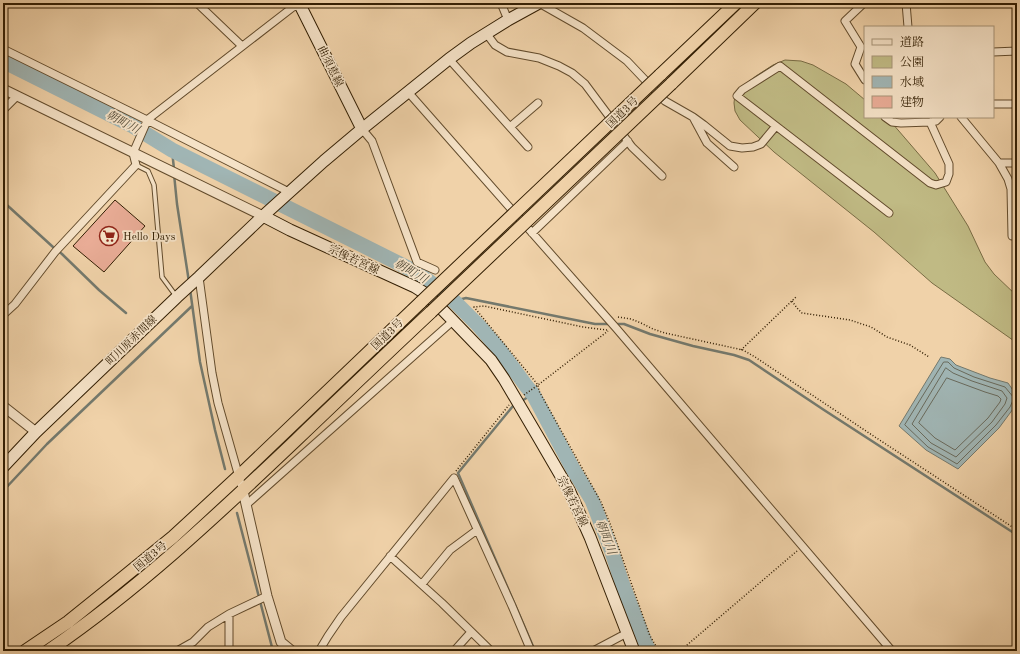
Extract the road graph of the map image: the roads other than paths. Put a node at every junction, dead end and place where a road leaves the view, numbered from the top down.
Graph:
1 (197, 3) edge
2 (501, 3) edge
3 (539, 3) edge
4 (736, 3) edge
5 (755, 3) edge
6 (864, 3) edge
7 (906, 3) edge
8 (301, 4) edge
9 (508, 20) junction
10 (908, 26) edge
11 (486, 33) junction
12 (242, 46) junction
13 (3, 49) edge
14 (1017, 51) edge
15 (994, 52) edge
16 (449, 60) junction
17 (864, 78) edge
18 (3, 88) edge
19 (408, 92) junction
20 (16, 96) junction
21 (538, 102) dead end
22 (994, 104) edge
23 (1017, 104) edge
24 (3, 110) edge
25 (693, 117) junction
26 (886, 118) edge
27 (939, 118) edge
28 (962, 118) edge
29 (147, 121) junction
30 (930, 122) junction
31 (776, 126) junction
32 (510, 127) junction
33 (362, 129) junction
34 (628, 141) junction
35 (528, 147) dead end
36 (133, 153) junction
37 (999, 163) junction
38 (1017, 163) edge
39 (136, 165) junction
40 (734, 167) dead end
41 (662, 176) dead end
42 (289, 192) junction
43 (889, 213) dead end
44 (263, 216) junction
45 (532, 233) junction
46 (1017, 236) edge
47 (435, 270) dead end
48 (199, 277) junction
49 (177, 297) junction
50 (3, 315) edge
51 (454, 320) junction
52 (3, 406) edge
53 (36, 432) junction
54 (3, 467) edge
55 (239, 476) junction
56 (243, 491) junction
57 (246, 505) junction
58 (478, 530) junction
59 (390, 556) junction
60 (422, 584) junction
61 (267, 596) junction
62 (229, 614) junction
63 (471, 632) junction
64 (627, 633) junction
65 (282, 647) edge
66 (25, 651) edge
67 (48, 651) edge
68 (177, 651) edge
69 (229, 651) edge
70 (292, 651) edge
71 (319, 651) edge
72 (454, 651) edge
73 (491, 651) edge
74 (531, 651) edge
75 (593, 651) edge
76 (634, 651) edge
77 (892, 651) edge

1 - 12 street
2 - 9 street
3 - 9 main road
3 - 25 street
4 - 55 highway, 国道3号, bridge
5 - 56 highway, 国道3号, bridge
6 - 17 street
7 - 10 street
8 - 12 street
8 - 33 main road, 曲須恵線
9 - 11 main road
11 - 16 main road
11 - 34 street
12 - 29 street
13 - 29 street
14 - 15 street
16 - 19 main road
16 - 32 street
18 - 20 street
19 - 33 main road
19 - 45 street
20 - 24 street
20 - 36 street
21 - 32 street
22 - 23 street
25 - 31 street
25 - 40 street
26 - 30 street
27 - 30 street
28 - 37 street
29 - 36 street
29 - 42 street
30 - 31 street
31 - 43 street
32 - 35 street
33 - 42 main road
33 - 47 street
34 - 41 street
34 - 45 street
36 - 39 street
36 - 44 street
37 - 38 street
37 - 46 street
39 - 49 lane
39 - 50 street
42 - 44 main road
44 - 48 main road, 町川原赤間線
44 - 51 main road, 宗像若宮線
45 - 77 street
48 - 49 main road, 町川原赤間線
48 - 55 street
49 - 53 main road, 町川原赤間線
51 - 57 street
51 - 64 main road, 宗像若宮線
52 - 53 street
53 - 54 main road, 町川原赤間線
55 - 56 street
55 - 66 highway, 国道3号
56 - 57 street
56 - 67 highway, 国道3号
57 - 61 street
58 - 59 street
58 - 60 street
58 - 74 street
59 - 60 street
59 - 71 street
60 - 63 street
61 - 62 street
61 - 65 street
62 - 68 street
62 - 69 street
63 - 72 street
63 - 73 street
64 - 75 street
64 - 76 main road, 宗像若宮線
65 - 70 street

